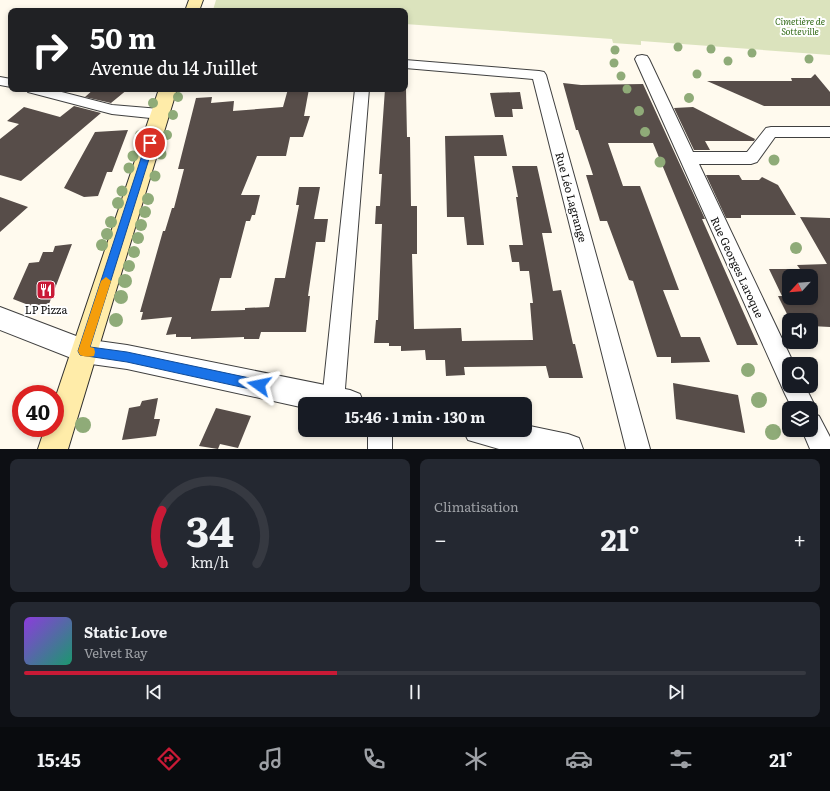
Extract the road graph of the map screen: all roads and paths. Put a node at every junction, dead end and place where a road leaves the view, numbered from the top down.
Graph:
1 (642, 59) dead end
2 (408, 64) edge
3 (45, 92) edge
4 (167, 92) edge
5 (362, 92) edge
6 (160, 114) junction
7 (830, 132) edge
8 (688, 158) junction
9 (0, 318) edge
10 (84, 351) junction
11 (782, 362) edge
12 (317, 397) edge
13 (341, 397) edge
14 (380, 437) edge
15 (511, 437) edge
16 (817, 437) edge
17 (53, 449) edge
18 (380, 449) edge
19 (568, 449) edge
20 (638, 449) edge
21 (822, 449) edge

1 - 8 street, Rue Georges Laroque
2 - 20 street, Rue Léo Lagrange
3 - 6 street
4 - 6 main road
5 - 13 street
6 - 10 main road
7 - 8 street
8 - 11 street, Rue Georges Laroque
9 - 10 street
10 - 12 street
10 - 17 main road
14 - 18 street
15 - 19 street
16 - 21 street

